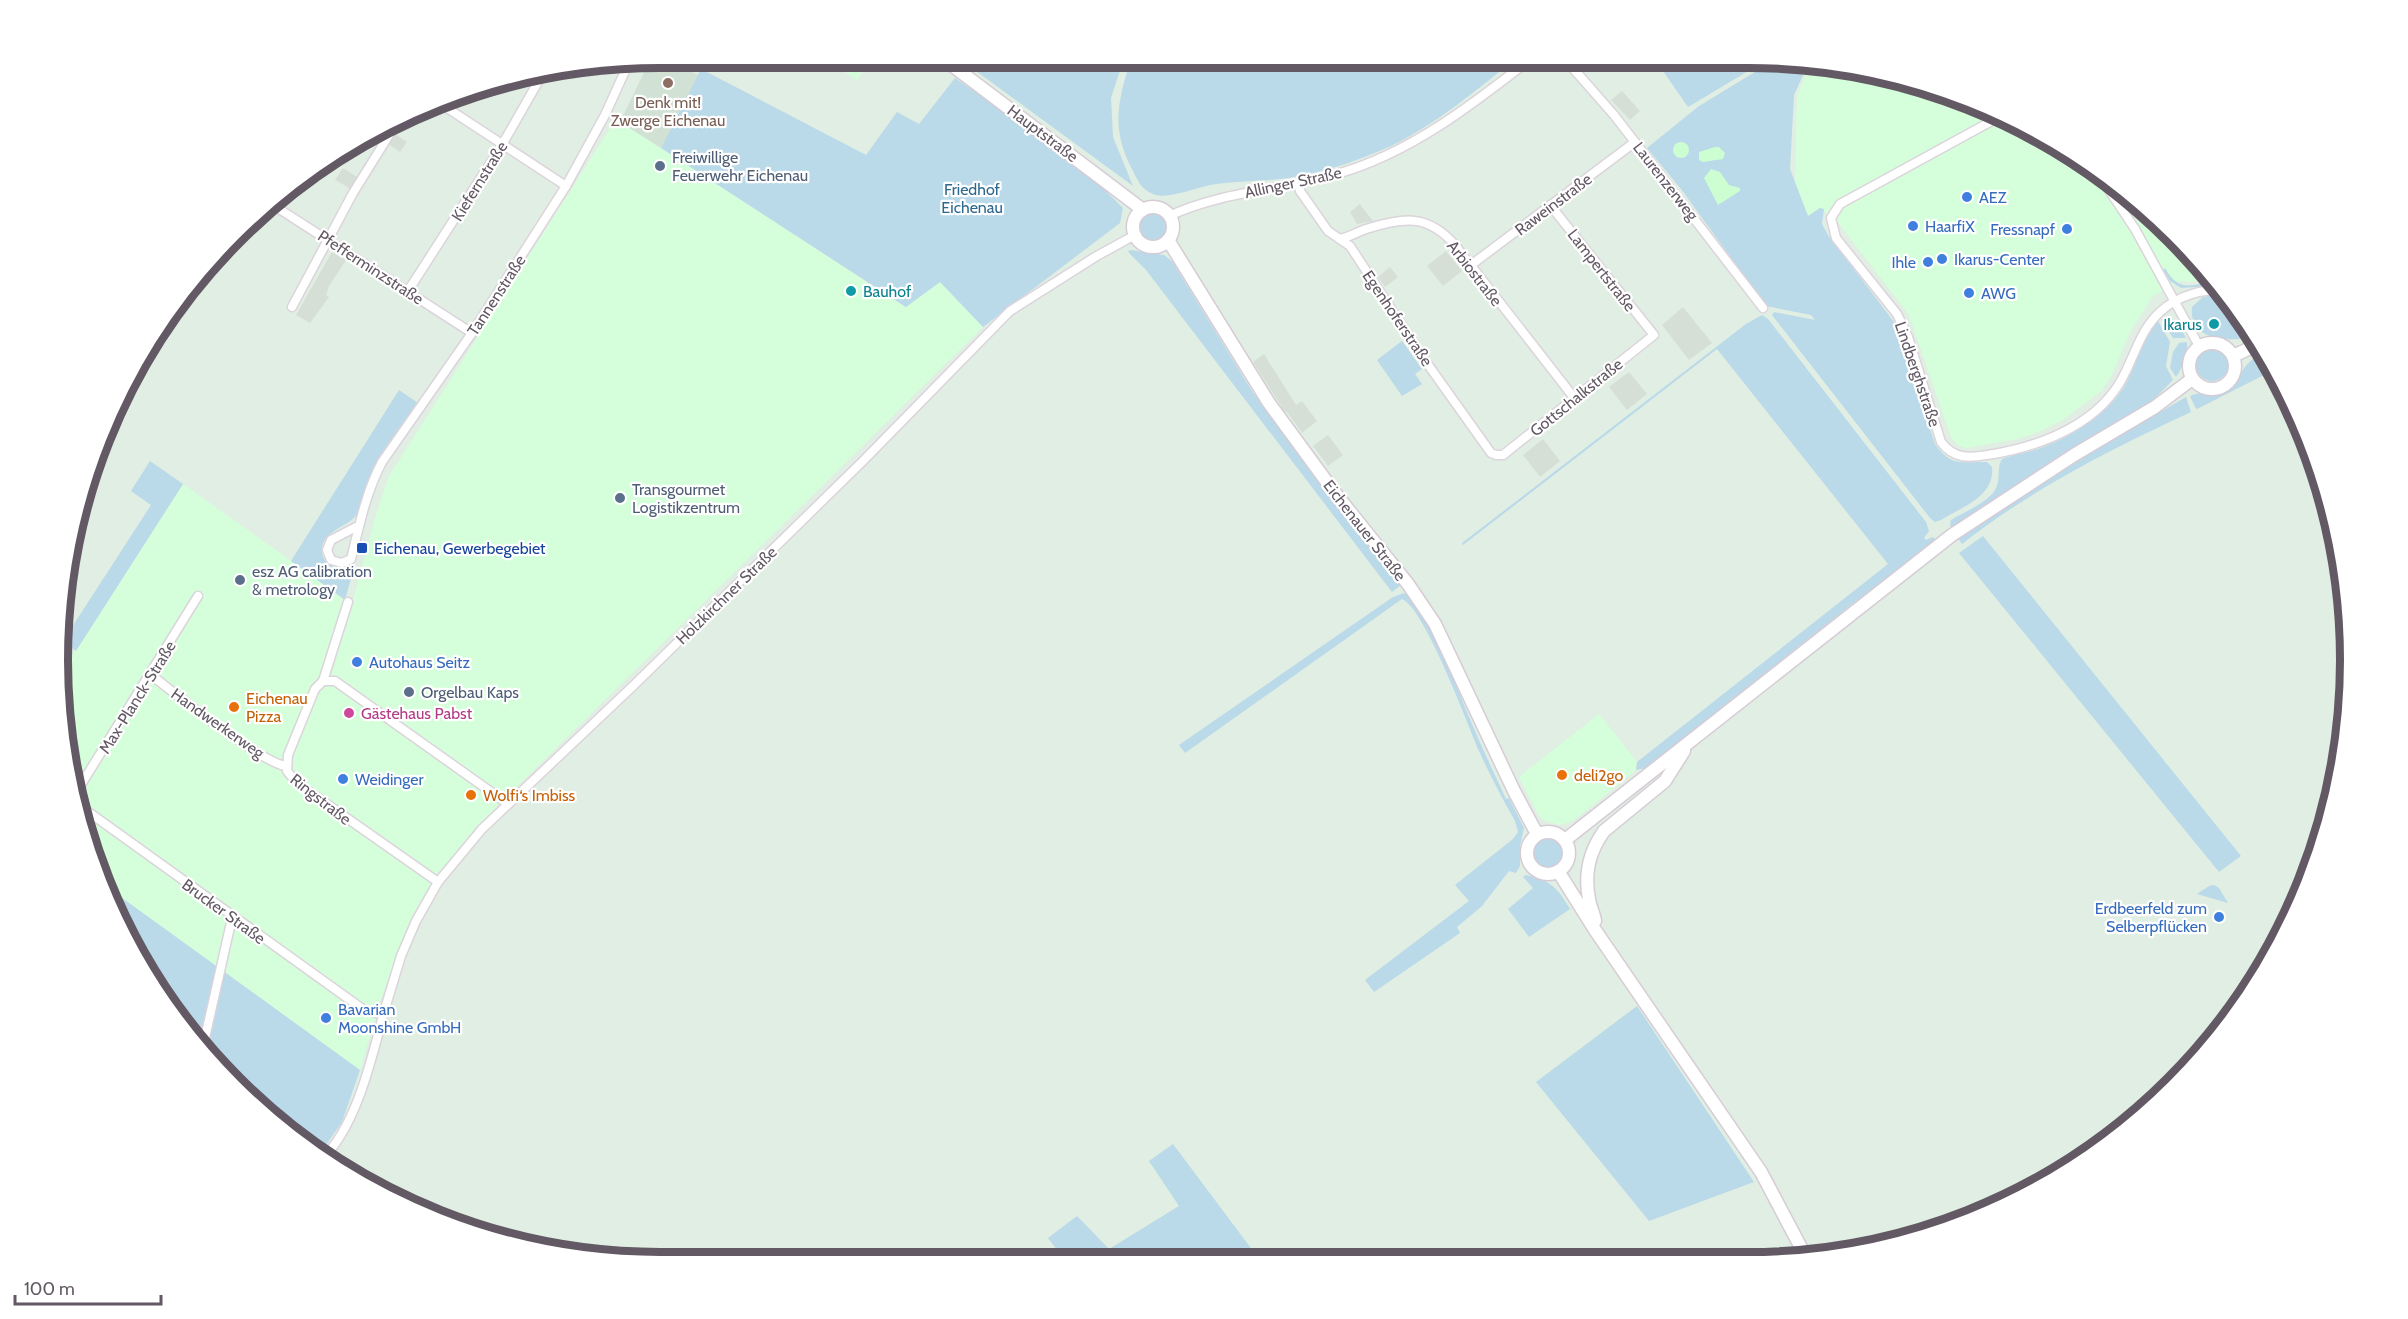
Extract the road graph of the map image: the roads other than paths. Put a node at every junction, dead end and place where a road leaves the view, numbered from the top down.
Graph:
1 (956, 68) edge
2 (1519, 68) edge
3 (1572, 68) edge
4 (626, 69) edge
5 (539, 80) edge
6 (447, 108) edge
7 (1992, 121) edge
8 (390, 133) edge
9 (1635, 142) junction
10 (502, 145) junction
11 (1298, 184) junction
12 (566, 186) junction
13 (2109, 190) edge
14 (1550, 205) junction
15 (277, 208) edge
16 (1143, 210) junction
17 (1169, 216) junction
18 (1135, 235) junction
19 (1340, 239) junction
20 (328, 240) junction
21 (1168, 240) junction
22 (1471, 265) junction
23 (408, 291) junction
24 (2212, 291) edge
25 (2174, 302) junction
26 (292, 308) dead end
27 (1763, 308) dead end
28 (472, 333) junction
29 (1654, 335) joint
30 (2199, 346) junction
31 (2251, 348) edge
32 (2234, 356) junction
33 (2192, 379) junction
34 (1575, 399) junction
35 (1497, 455) joint
36 (358, 526) junction
37 (198, 596) dead end
38 (348, 602) dead end
39 (151, 675) junction
40 (323, 681) junction
41 (1690, 742) junction
42 (286, 766) junction
43 (81, 785) edge
44 (508, 804) junction
45 (88, 812) edge
46 (1537, 834) junction
47 (1565, 840) junction
48 (1558, 871) junction
49 (438, 882) junction
50 (232, 918) junction
51 (1595, 930) junction
52 (380, 1012) junction
53 (205, 1039) edge
54 (329, 1151) edge
55 (1802, 1249) edge

1 - 16 main road, Hauptstraße
2 - 11 street, Allinger Straße
3 - 9 street, Laurenzerweg
4 - 12 street, Tannenstraße
5 - 10 street, Kiefernstraße
6 - 10 street
7 - 25 street, Lindberghstraße
8 - 20 street
9 - 14 street, Raweinstraße
9 - 27 street, Laurenzerweg
10 - 12 street
10 - 23 street, Kiefernstraße
11 - 17 street, Allinger Straße
11 - 19 street, Egenhoferstraße
12 - 28 street, Tannenstraße
13 - 25 street
14 - 22 street, Raweinstraße
14 - 29 street, Lampertstraße
15 - 20 street, Pfefferminzstraße
16 - 17 main road
16 - 18 main road
17 - 21 main road
18 - 21 main road
18 - 44 street, Holzkirchner Straße
19 - 22 street, Arbiostraße
19 - 35 street, Egenhoferstraße
20 - 23 street, Pfefferminzstraße
20 - 26 street
21 - 46 main road, Eichenauer Straße
22 - 34 street, Arbiostraße
23 - 28 street, Pfefferminzstraße
24 - 25 street, Lindberghstraße
25 - 30 street
28 - 36 street, Tannenstraße
29 - 34 street, Gottschalkstraße
30 - 32 main road
30 - 33 main road
31 - 32 main road
32 - 33 main road
33 - 41 main road
34 - 35 street, Gottschalkstraße
36 - 36 street, Tannenstraße
37 - 39 street, Max-Planck-Straße
38 - 40 street, Ringstraße
39 - 42 street, Handwerkerweg
39 - 43 street, Max-Planck-Straße
40 - 42 street, Ringstraße
40 - 44 street
41 - 47 main road
41 - 51 main road
42 - 49 street, Ringstraße
44 - 49 street, Holzkirchner Straße
45 - 50 street, Brucker Straße
46 - 47 main road
46 - 48 main road
47 - 48 main road
48 - 51 main road
49 - 52 street, Holzkirchner Straße
50 - 52 street, Brucker Straße
50 - 53 street
51 - 55 main road
52 - 54 street, Holzkirchner Straße

